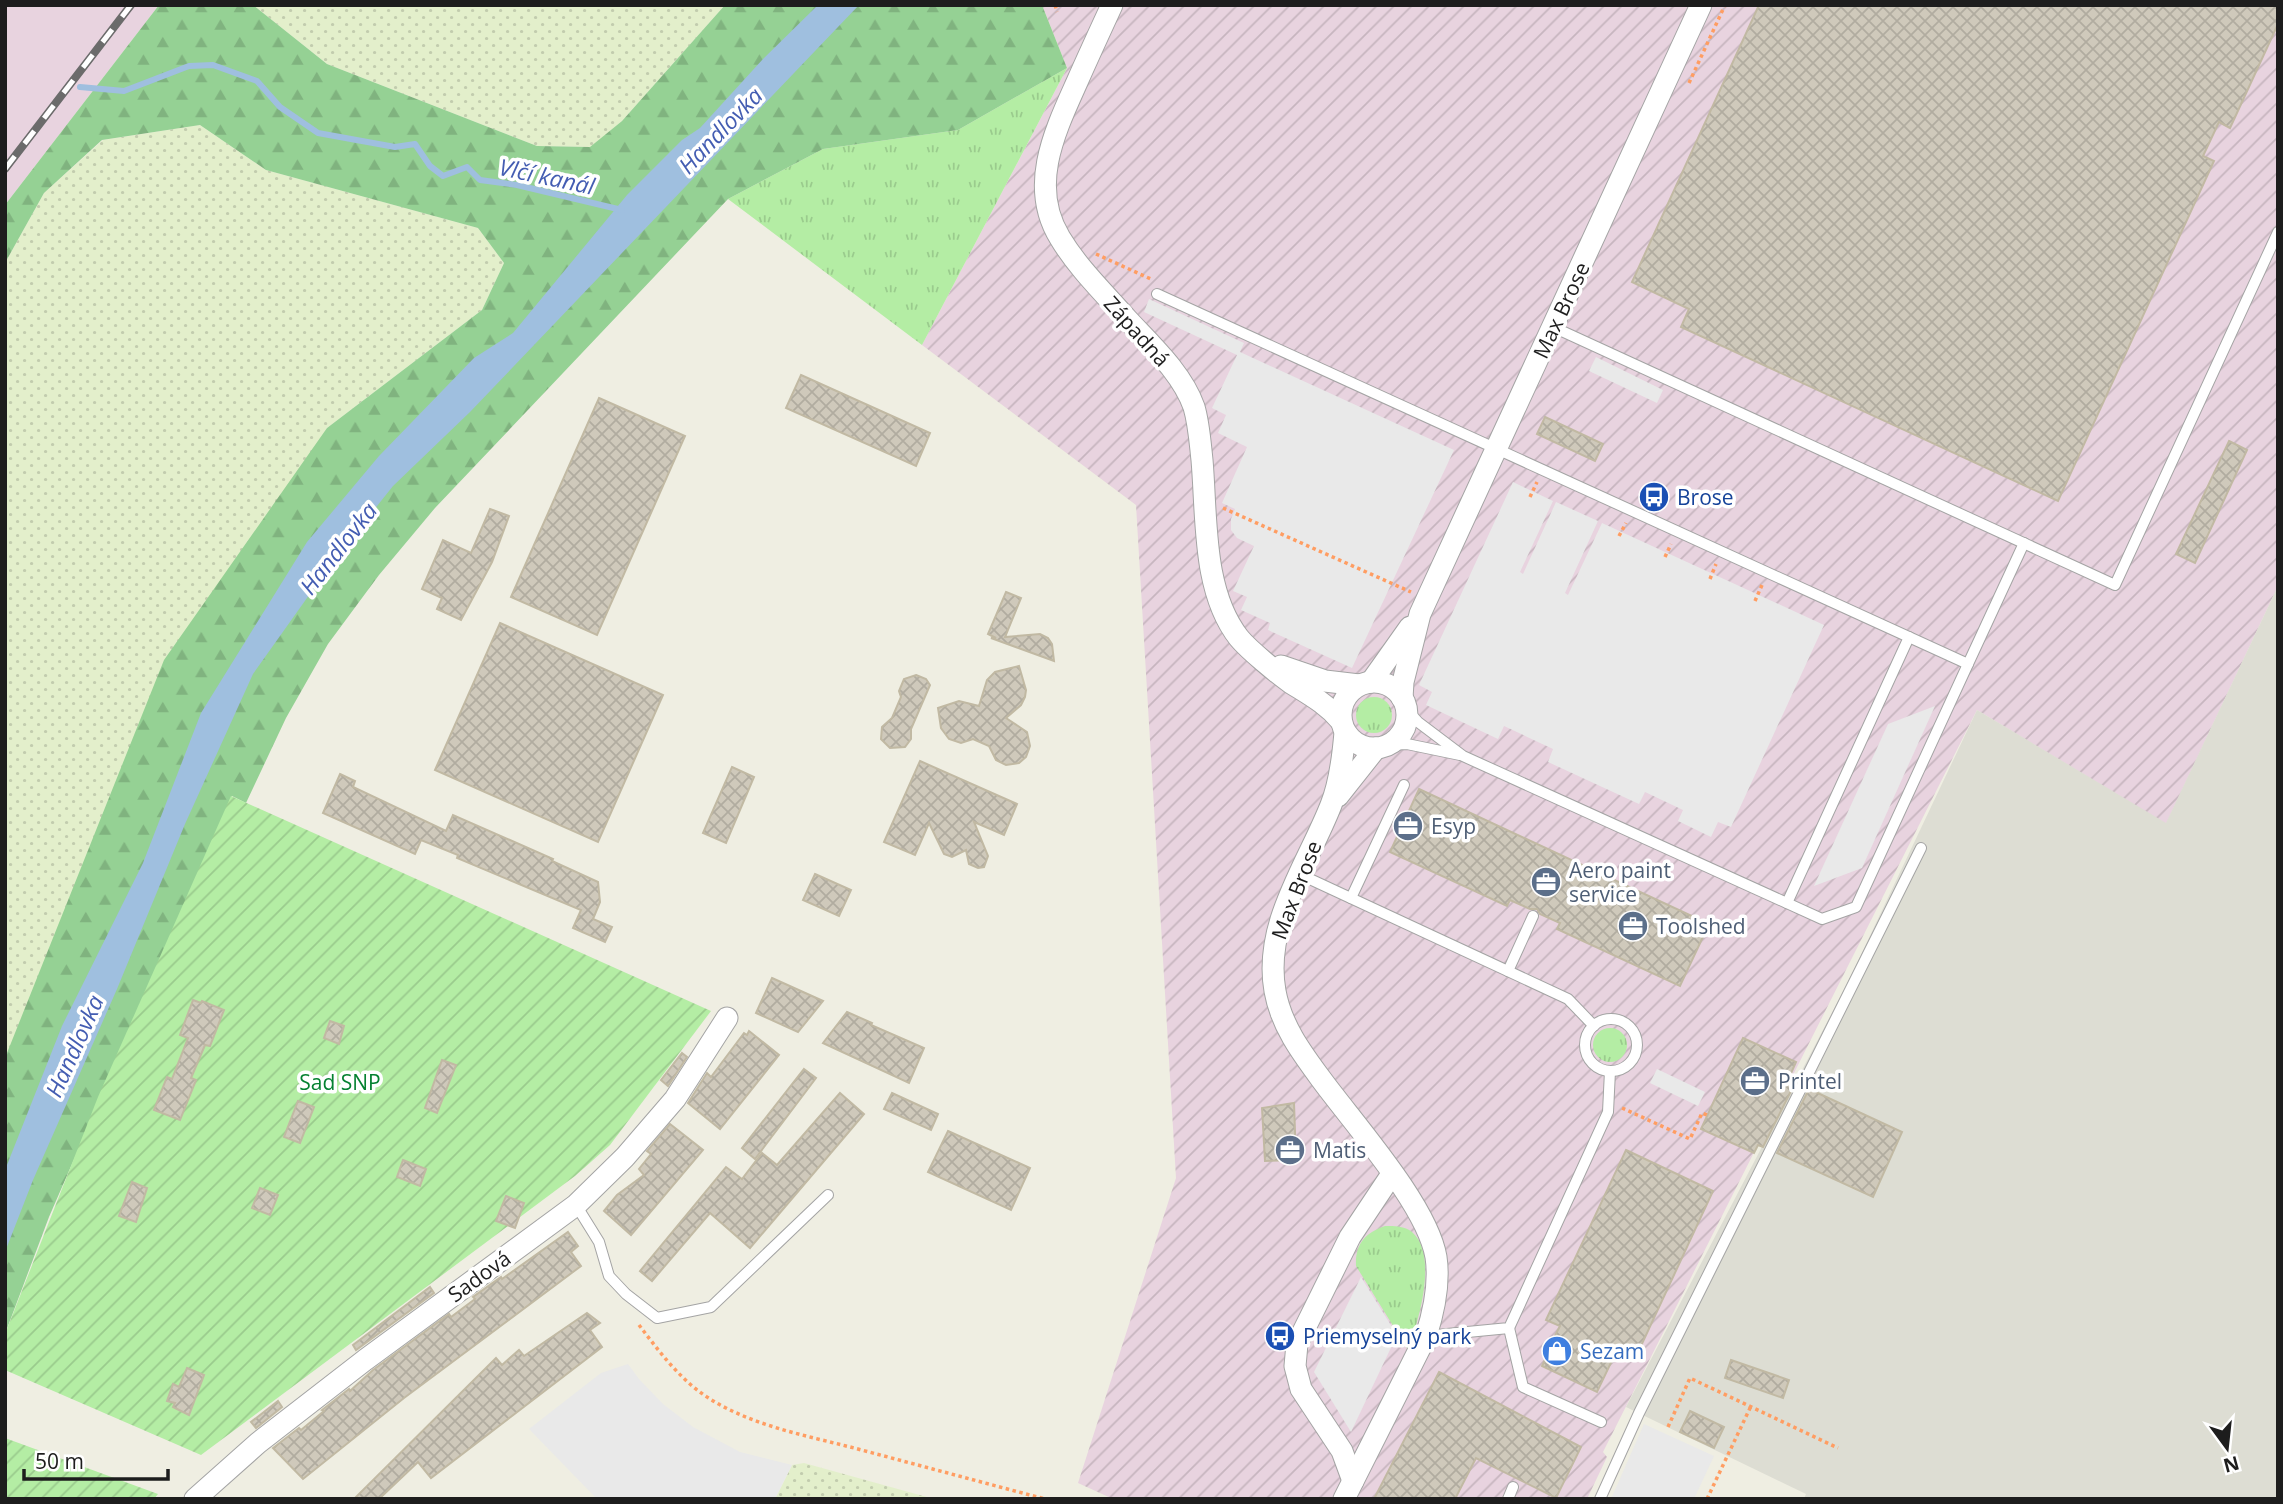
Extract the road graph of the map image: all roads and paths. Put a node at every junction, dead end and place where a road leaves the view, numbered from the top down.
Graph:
1 (1055, 5) edge
2 (1112, 5) edge
3 (1701, 5) edge
4 (1057, 12) dead end
5 (2278, 232) edge
6 (1157, 294) dead end
7 (1553, 327) junction
8 (1497, 450) junction
9 (1537, 482) dead end
10 (1530, 497) dead end
11 (1220, 507) dead end
12 (1626, 523) dead end
13 (1619, 536) dead end
14 (2024, 543) junction
15 (1671, 544) dead end
16 (1665, 558) dead end
17 (1716, 564) dead end
18 (1710, 579) dead end
19 (1762, 585) dead end
20 (1755, 601) dead end
21 (1418, 604) junction
22 (1909, 638) junction
23 (1265, 661) junction
24 (1968, 664) junction
25 (1365, 684) junction
26 (1404, 704) junction
27 (1343, 727) junction
28 (1382, 746) junction
29 (1463, 756) junction
30 (1404, 785) dead end
31 (1332, 803) junction
32 (1921, 848) dead end
33 (1299, 874) junction
34 (1351, 898) junction
35 (1787, 903) junction
36 (1533, 916) dead end
37 (1508, 971) junction
38 (727, 1018) dead end
39 (1594, 1026) junction
40 (1610, 1071) junction
41 (1608, 1101) junction
42 (1707, 1115) dead end
43 (1392, 1174) junction
44 (828, 1195) dead end
45 (576, 1205) junction
46 (626, 1294) junction
47 (1509, 1328) junction
48 (1426, 1336) junction
49 (1751, 1406) junction
50 (1601, 1422) dead end
51 (1668, 1427) dead end
52 (1838, 1448) dead end
53 (1513, 1487) dead end
54 (1349, 1490) edge
55 (195, 1499) edge
56 (1045, 1499) edge
57 (1508, 1499) edge
58 (1600, 1499) edge
59 (1707, 1499) edge

1 - 4 path
2 - 23 street, Západná
3 - 7 street, Max Brose
5 - 14 lane
6 - 8 lane
7 - 8 street, Max Brose
7 - 14 lane
8 - 21 street, Max Brose
8 - 22 lane
9 - 10 path
11 - 21 path
12 - 13 path
14 - 24 lane
15 - 16 path
17 - 18 path
19 - 20 path
21 - 25 street, Max Brose
21 - 26 street, Max Brose
22 - 24 lane
22 - 35 lane
23 - 25 street, Západná
23 - 27 street, Západná
24 - 35 lane
25 - 26 street
25 - 27 street, Max Brose
26 - 28 street, Max Brose
26 - 29 lane
27 - 28 street
27 - 31 street, Max Brose
28 - 29 lane
28 - 31 street, Max Brose
29 - 35 lane
30 - 34 lane
31 - 33 street, Max Brose
32 - 58 lane
33 - 34 lane
33 - 43 street, Max Brose
34 - 37 lane
36 - 37 lane
37 - 39 lane
38 - 45 street, Sadová
39 - 40 lane
39 - 40 lane
40 - 41 lane
41 - 42 path
41 - 47 lane
43 - 48 street, Max Brose
43 - 54 street
44 - 46 lane
45 - 46 lane
45 - 55 street, Sadová
46 - 56 path
47 - 48 lane
47 - 50 lane
48 - 54 street, Max Brose
49 - 51 path
49 - 52 path
49 - 59 path
53 - 57 lane

